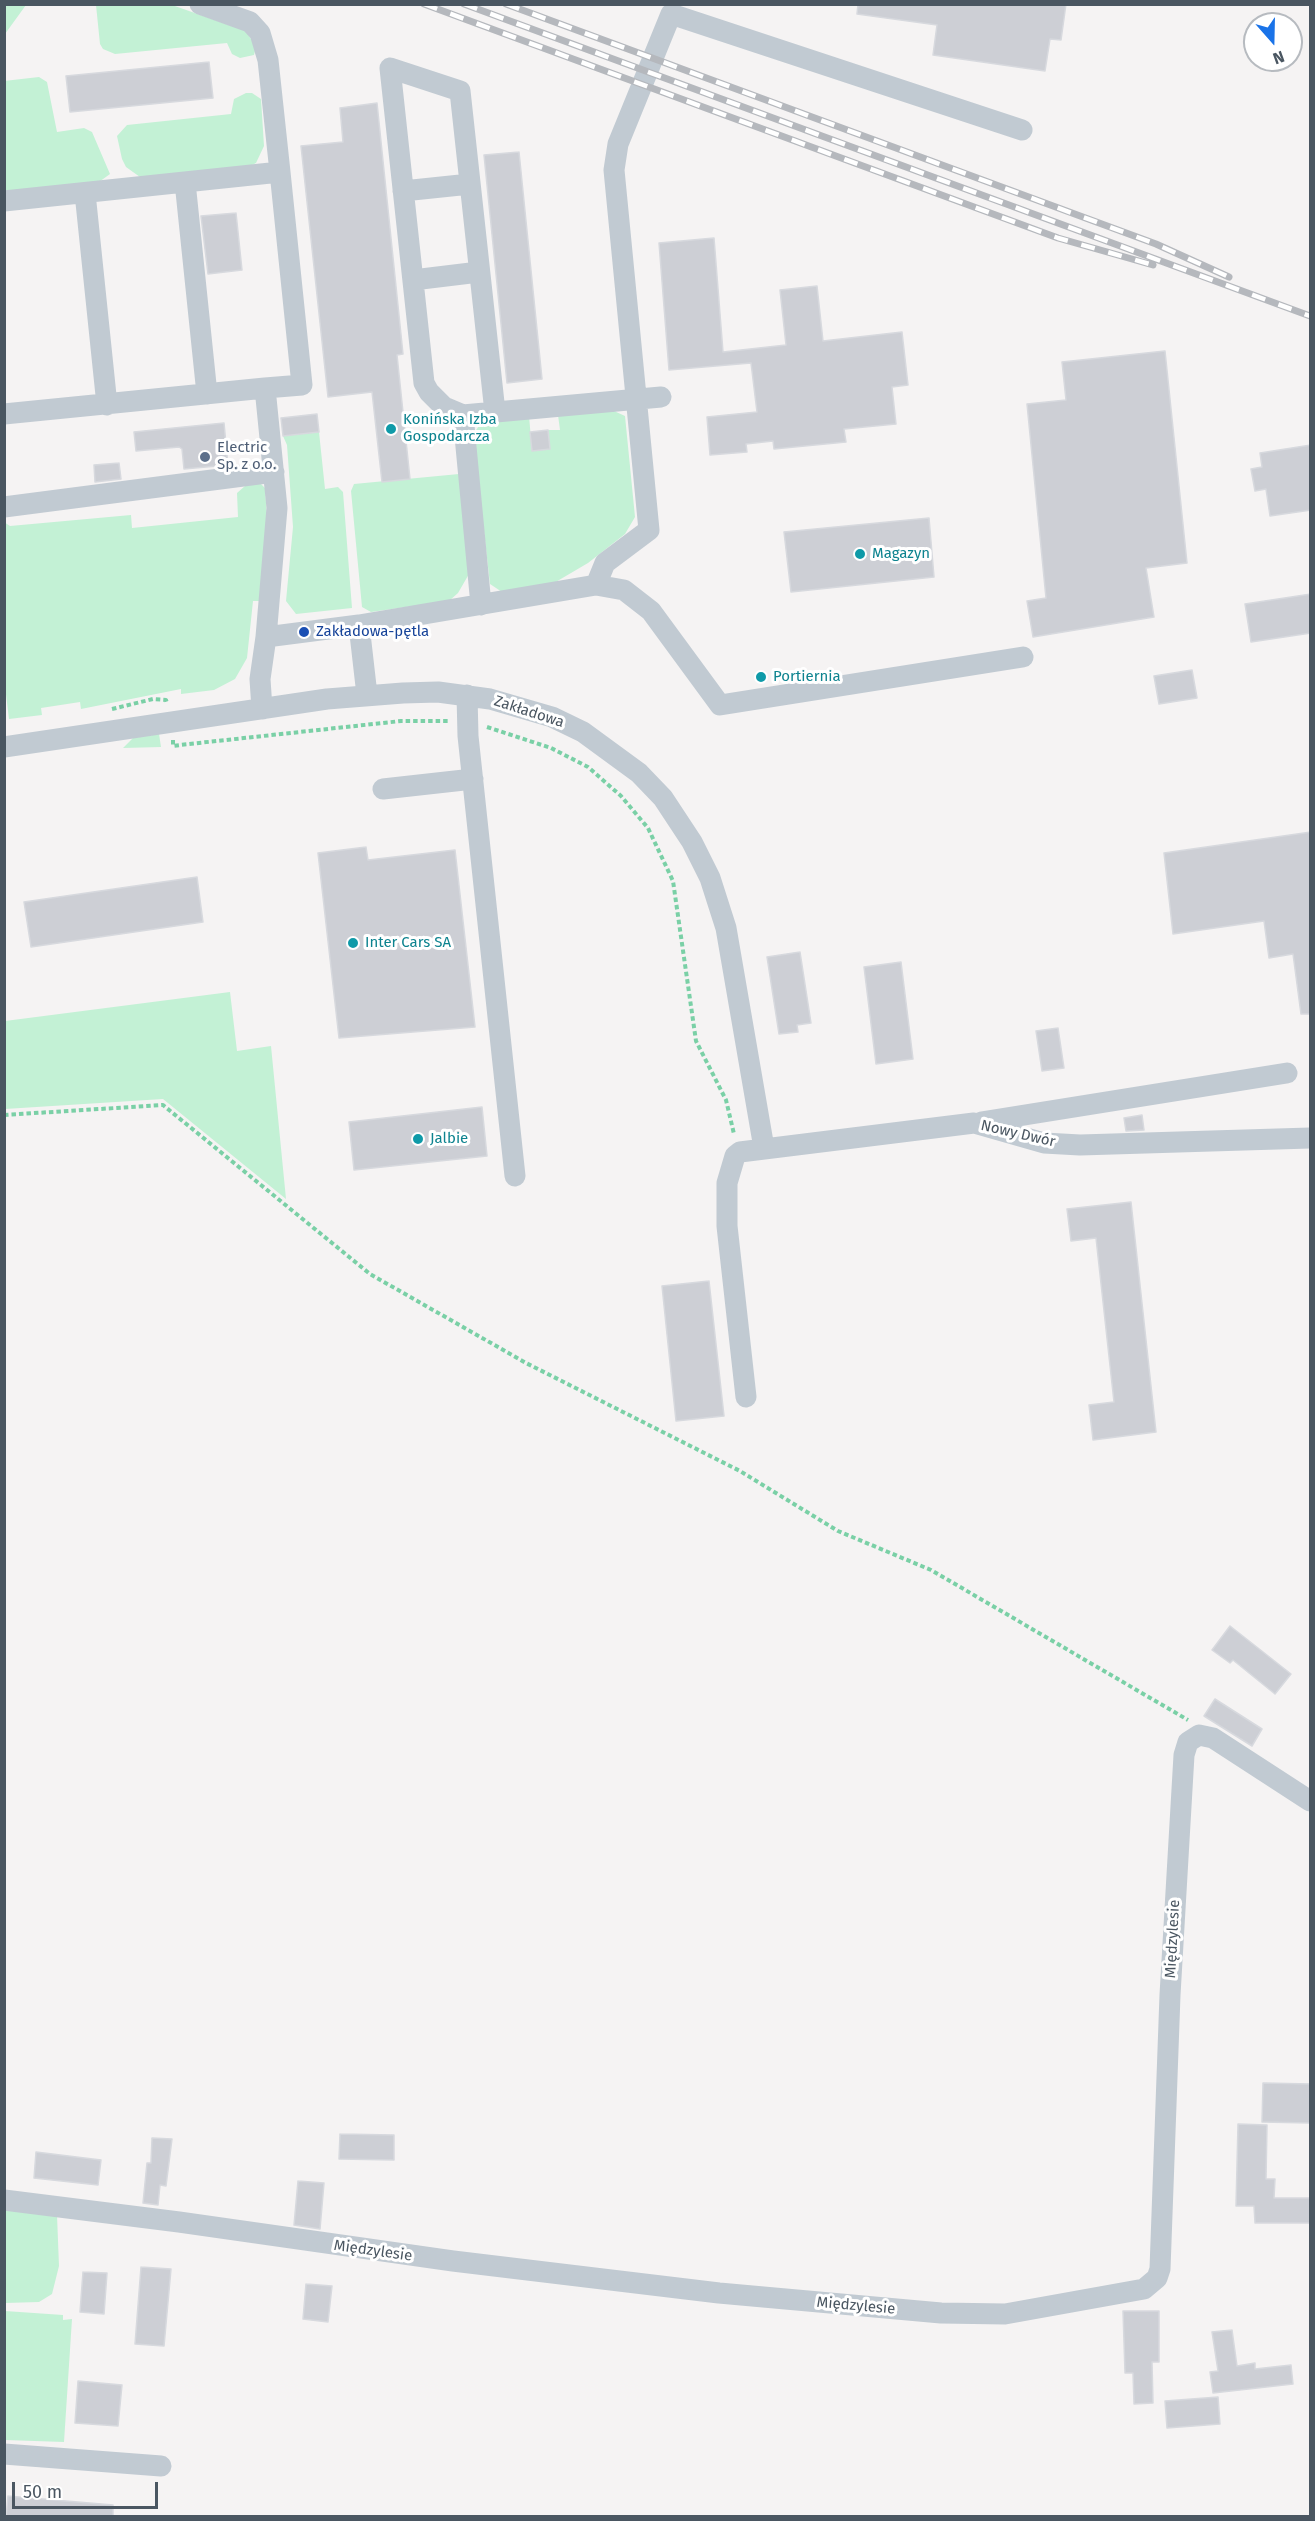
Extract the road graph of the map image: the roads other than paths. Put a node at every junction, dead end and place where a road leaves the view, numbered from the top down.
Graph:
1 (200, 4) edge
2 (1022, 130) dead end
3 (280, 172) junction
4 (185, 182) junction
5 (470, 184) junction
6 (403, 191) junction
7 (86, 193) junction
8 (4, 201) edge
9 (479, 272) junction
10 (413, 280) junction
11 (266, 388) junction
12 (207, 394) junction
13 (661, 397) dead end
14 (636, 399) junction
15 (107, 405) junction
16 (495, 412) junction
17 (4, 414) edge
18 (464, 415) junction
19 (274, 472) junction
20 (4, 507) edge
21 (596, 585) junction
22 (481, 605) junction
23 (359, 625) junction
24 (266, 637) junction
25 (1023, 657) dead end
26 (367, 695) junction
27 (467, 695) junction
28 (262, 708) junction
29 (4, 747) edge
30 (473, 779) junction
31 (383, 789) dead end
32 (1287, 1073) dead end
33 (974, 1123) junction
34 (1311, 1138) edge
35 (764, 1148) junction
36 (515, 1176) dead end
37 (746, 1397) dead end
38 (1311, 1801) edge
39 (4, 2200) edge
40 (4, 2454) edge
41 (161, 2466) dead end

1 - 3 street
2 - 14 street
3 - 4 street
3 - 11 street
4 - 7 street
4 - 12 street
5 - 6 street
5 - 6 street
5 - 9 street
6 - 10 street
7 - 8 street
7 - 15 street
9 - 10 street
9 - 16 street
10 - 18 street
11 - 12 street
11 - 19 street
12 - 15 street
13 - 14 street
14 - 16 street
14 - 21 street
15 - 17 street
16 - 18 street
18 - 22 street
19 - 20 street
19 - 24 street
21 - 22 street
21 - 25 street
22 - 23 street
23 - 24 street
23 - 26 street
24 - 28 street
26 - 27 street, Zakładowa
26 - 28 street, Zakładowa
27 - 30 street
27 - 35 street, Zakładowa
28 - 29 street, Zakładowa
30 - 31 street
30 - 36 street
32 - 33 street
33 - 34 street, Nowy Dwór
33 - 35 street, Nowy Dwór
35 - 37 street, Nowy Dwór
38 - 39 street, Międzylesie
40 - 41 street

